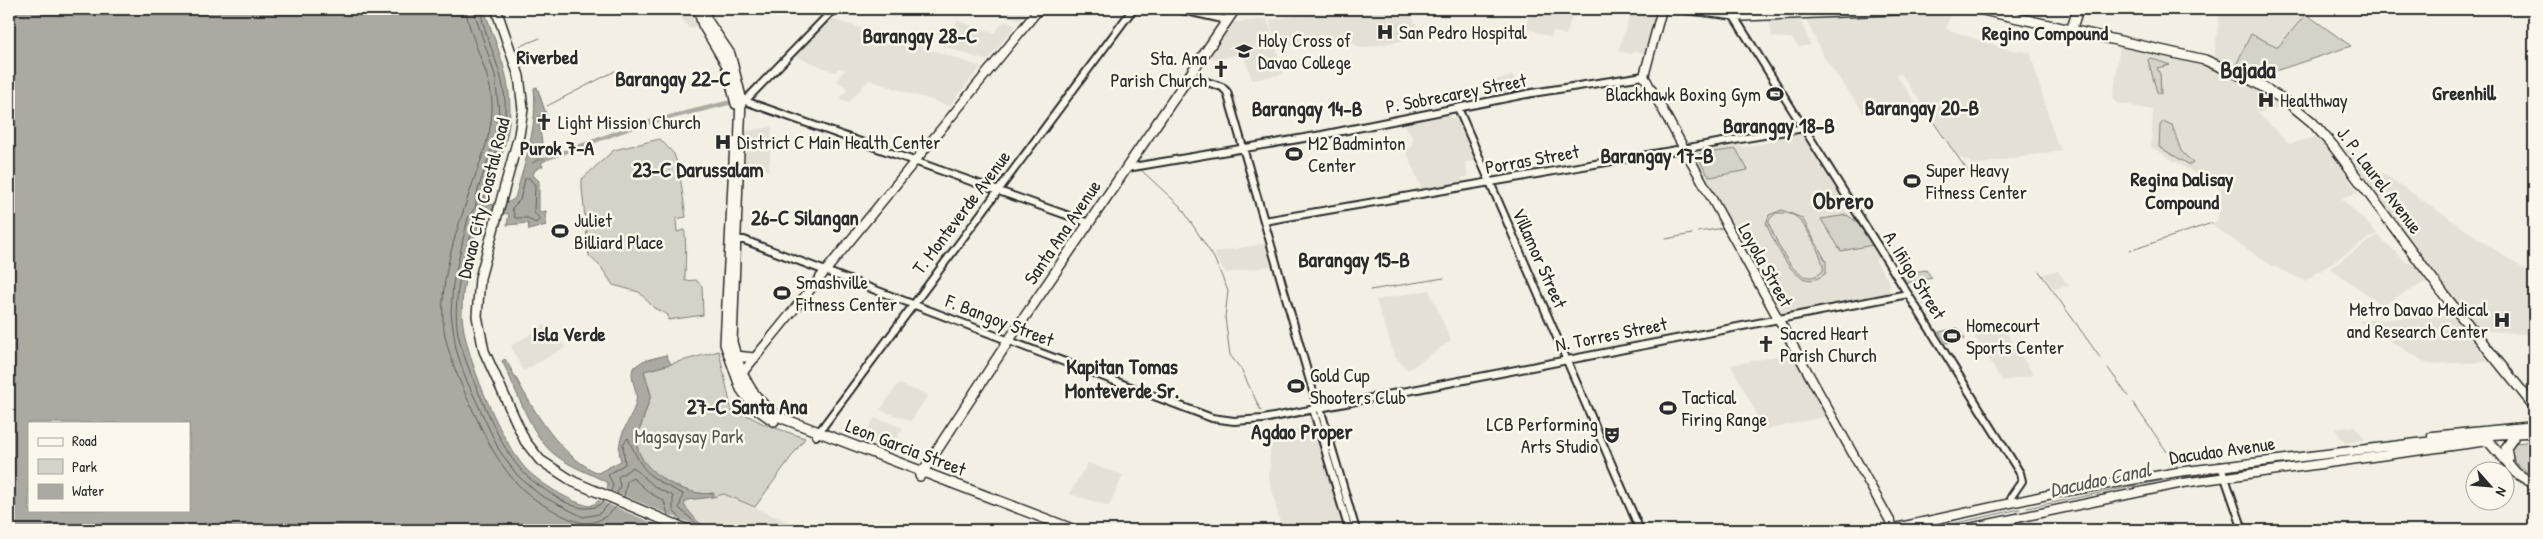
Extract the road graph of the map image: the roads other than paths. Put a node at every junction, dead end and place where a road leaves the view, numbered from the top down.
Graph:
1 (496, 9) edge
2 (698, 9) edge
3 (704, 9) edge
4 (834, 9) edge
5 (1034, 9) edge
6 (1039, 9) edge
7 (1133, 9) edge
8 (1178, 9) edge
9 (1235, 9) edge
10 (1662, 9) edge
11 (1687, 9) edge
12 (1919, 9) edge
13 (1978, 9) edge
14 (2078, 9) edge
15 (1733, 15) junction
16 (1227, 20) junction
17 (1025, 24) junction
18 (2072, 28) junction
19 (1189, 76) junction
20 (1644, 76) junction
21 (741, 102) junction
22 (1458, 108) junction
23 (1804, 128) junction
24 (1242, 147) junction
25 (1684, 149) junction
26 (913, 162) junction
27 (1127, 168) junction
28 (1489, 182) junction
29 (998, 190) junction
30 (1264, 221) junction
31 (1089, 223) junction
32 (737, 240) junction
33 (825, 271) junction
34 (1908, 294) junction
35 (913, 304) junction
36 (1777, 319) junction
37 (1009, 340) junction
38 (728, 343) junction
39 (2490, 352) junction
40 (736, 356) junction
41 (754, 358) junction
42 (1567, 359) junction
43 (740, 376) junction
44 (2526, 394) junction
45 (2534, 402) edge
46 (1316, 406) junction
47 (2534, 406) edge
48 (2534, 414) edge
49 (2534, 426) edge
50 (2534, 432) edge
51 (817, 434) junction
52 (2515, 436) junction
53 (2488, 438) junction
54 (2534, 438) edge
55 (2417, 442) junction
56 (2284, 458) junction
57 (2508, 459) junction
58 (2221, 466) junction
59 (2291, 470) junction
60 (921, 474) junction
61 (2227, 478) junction
62 (2534, 480) edge
63 (2534, 484) edge
64 (2012, 503) junction
65 (688, 530) edge
66 (1060, 530) edge
67 (1075, 530) edge
68 (1349, 530) edge
69 (1356, 530) edge
70 (1640, 530) edge
71 (1892, 530) edge
72 (1960, 530) edge
73 (2243, 530) edge

1 - 65 main road, Davao City Coastal Road
2 - 21 main road
3 - 21 main road
4 - 21 street
5 - 17 main road
6 - 17 main road
7 - 29 street, T. Monteverde Avenue
8 - 16 street
9 - 16 main road, Santa Ana Avenue
10 - 20 main road
11 - 15 main road
12 - 15 main road
13 - 18 main road, J. P. Laurel Avenue
14 - 18 main road
15 - 23 street, A. Iñigo Street
16 - 19 main road, Santa Ana Avenue
17 - 26 main road
18 - 39 main road, J. P. Laurel Avenue
19 - 24 street
19 - 27 main road, Santa Ana Avenue
20 - 22 street, P. Sobrecarey Street
20 - 25 main road, Loyola Street
21 - 26 street
21 - 32 main road
21 - 38 main road
22 - 24 street, P. Sobrecarey Street
22 - 28 street, Villamor Street
23 - 25 street, Porras Street
23 - 34 street, A. Iñigo Street
24 - 27 street, P. Sobrecarey Street
24 - 30 street
25 - 28 street, Porras Street
25 - 36 main road, Loyola Street
26 - 29 street
26 - 33 main road
27 - 31 main road, Santa Ana Avenue
28 - 30 street, Porras Street
28 - 42 street, Villamor Street
29 - 31 street
29 - 35 street, T. Monteverde Avenue
30 - 46 street
31 - 37 main road, Santa Ana Avenue
32 - 33 street, F. Bangoy Street
32 - 38 main road
33 - 35 street, F. Bangoy Street
33 - 41 main road
34 - 36 street, N. Torres Street
34 - 64 street, A. Iñigo Street
35 - 37 street, F. Bangoy Street
35 - 51 street, T. Monteverde Avenue
36 - 42 street, N. Torres Street
36 - 71 main road, Loyola Street
37 - 46 street, F. Bangoy Street
37 - 60 main road, Santa Ana Avenue
38 - 40 main road
38 - 43 main road
39 - 44 main road, J. P. Laurel Avenue
39 - 48 main road, J. P. Laurel Avenue
40 - 41 main road
40 - 43 main road
41 - 43 main road
42 - 46 street, N. Torres Street
42 - 70 street, Villamor Street
43 - 51 main road, Leon Garcia Street
44 - 45 main road
44 - 47 main road, J. P. Laurel Avenue
46 - 68 street
46 - 69 street
49 - 55 main road, Dacudao Avenue
50 - 52 main road
51 - 60 main road, Leon Garcia Street
52 - 53 main road
52 - 54 main road
52 - 57 main road
53 - 55 main road, Dacudao Avenue
53 - 57 main road
53 - 59 main road, Dacudao Avenue
53 - 63 main road
55 - 56 main road, Dacudao Avenue
56 - 58 main road, Dacudao Avenue
56 - 59 main road
57 - 62 main road
58 - 61 street
58 - 64 main road, Dacudao Avenue
59 - 61 main road, Dacudao Avenue
60 - 66 main road, Leon Garcia Street
60 - 67 main road, Leon Garcia Street
61 - 72 main road, Dacudao Avenue
61 - 73 street
64 - 71 main road, Dacudao Avenue

